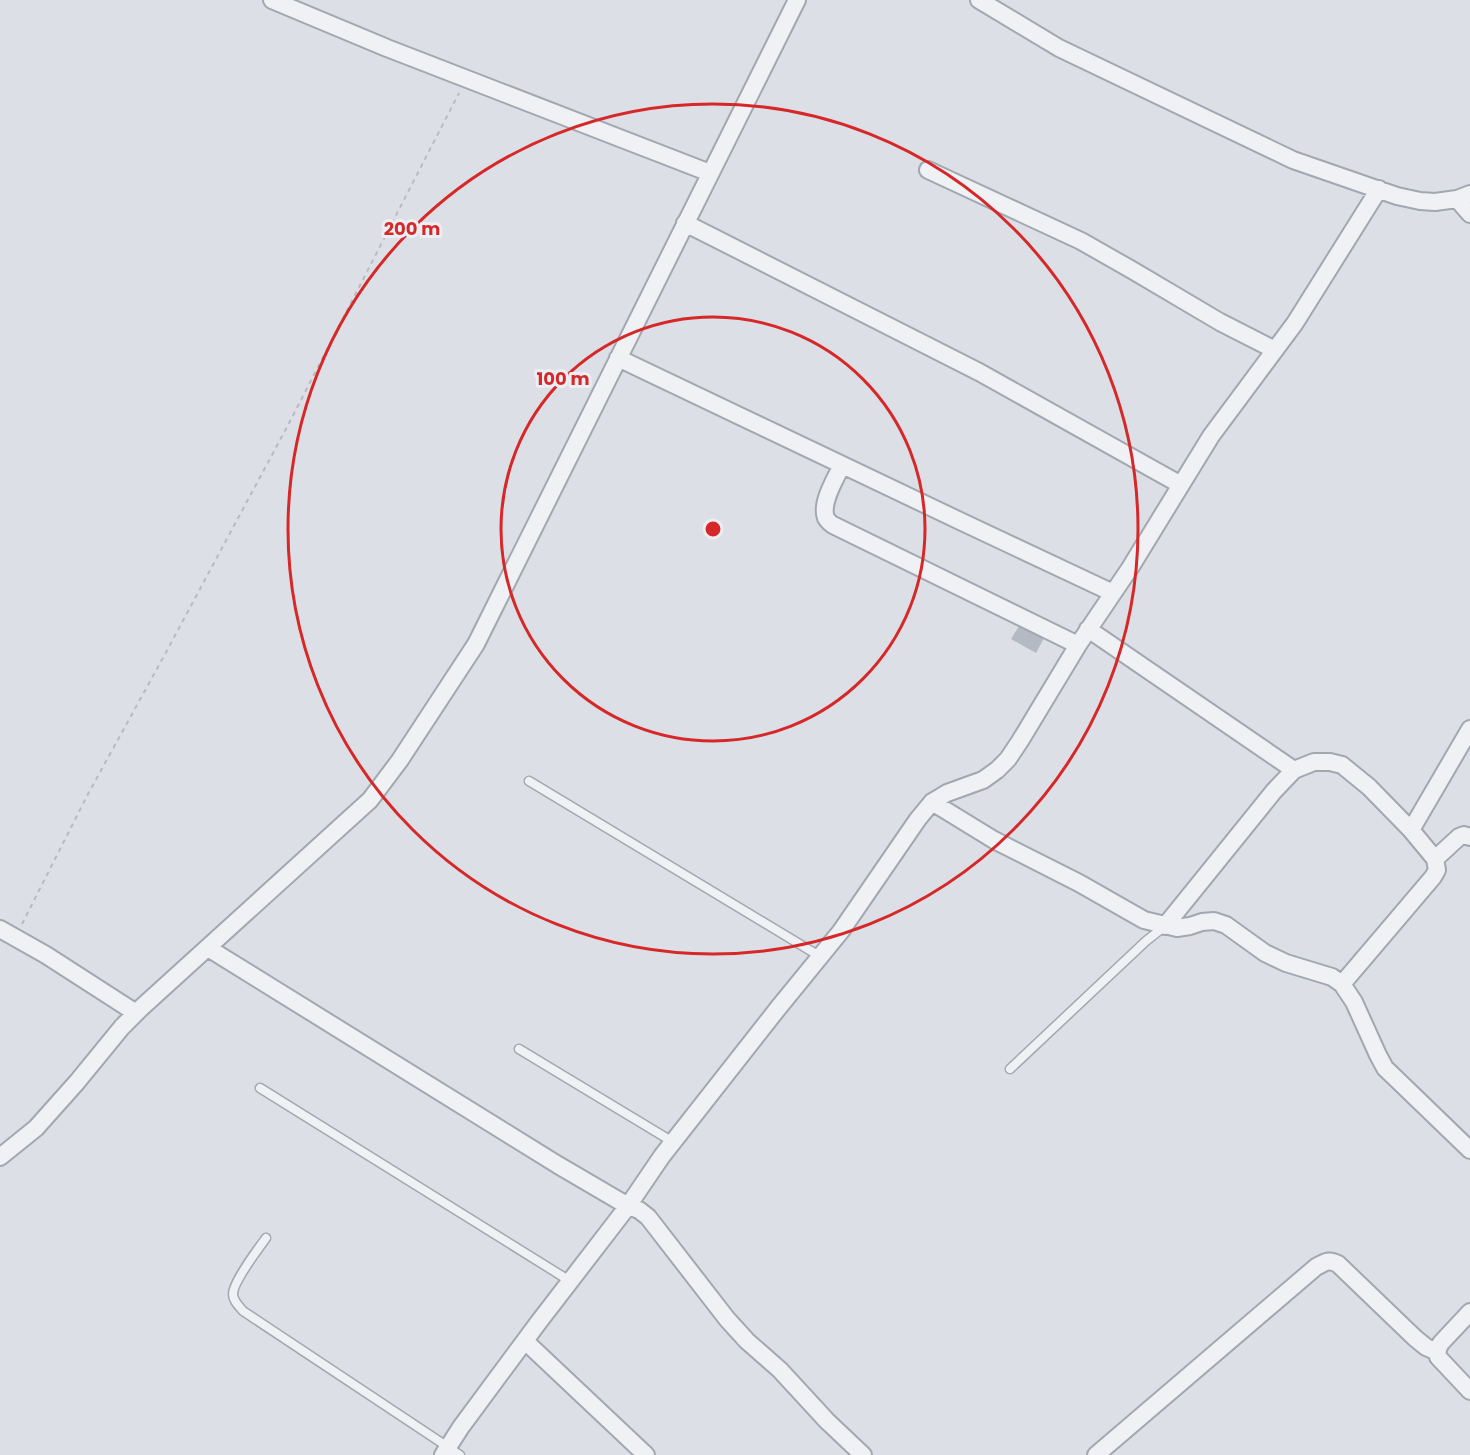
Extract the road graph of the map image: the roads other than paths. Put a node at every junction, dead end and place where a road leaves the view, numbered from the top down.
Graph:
1 (272, 0) edge
2 (797, 0) edge
3 (979, 0) edge
4 (928, 170) dead end
5 (710, 173) junction
6 (1379, 189) junction
7 (1464, 197) edge
8 (1470, 214) edge
9 (685, 223) junction
10 (1275, 350) junction
11 (618, 358) junction
12 (842, 465) junction
13 (1181, 485) junction
14 (1113, 593) junction
15 (1088, 629) junction
16 (1078, 645) junction
17 (1470, 729) edge
18 (1294, 770) junction
19 (529, 781) dead end
20 (932, 802) junction
21 (1411, 830) junction
22 (1470, 837) edge
23 (1435, 859) junction
24 (1165, 926) junction
25 (7, 933) edge
26 (208, 948) junction
27 (821, 957) junction
28 (1342, 984) junction
29 (136, 1013) junction
30 (519, 1048) dead end
31 (1011, 1069) dead end
32 (260, 1088) dead end
33 (673, 1142) junction
34 (1470, 1150) edge
35 (0, 1157) edge
36 (628, 1206) junction
37 (266, 1238) dead end
38 (570, 1281) junction
39 (1470, 1311) edge
40 (525, 1341) junction
41 (1437, 1352) junction
42 (1470, 1391) edge
43 (450, 1452) edge
44 (646, 1455) edge
45 (863, 1455) edge
46 (1096, 1455) edge

1 - 5 street
2 - 5 street
3 - 6 street
4 - 10 street
5 - 9 street
6 - 7 street
6 - 10 street
7 - 8 street
9 - 11 street
9 - 13 street
10 - 13 street
11 - 12 street
11 - 26 street
12 - 14 street
12 - 16 street
13 - 14 street
14 - 15 street
15 - 16 street
15 - 18 street
16 - 20 street
17 - 21 street
18 - 21 street
18 - 24 street
19 - 27 lane
20 - 24 street
20 - 27 street
21 - 23 street
22 - 23 street
23 - 28 street
24 - 28 street
24 - 31 lane
25 - 29 street
26 - 29 street
26 - 36 street
27 - 33 street
28 - 34 street
29 - 35 street
30 - 33 lane
32 - 38 lane
33 - 36 street
36 - 38 street
36 - 45 street
37 - 43 lane
38 - 40 street
39 - 41 street
40 - 43 street
40 - 44 street
41 - 42 street
41 - 46 street

